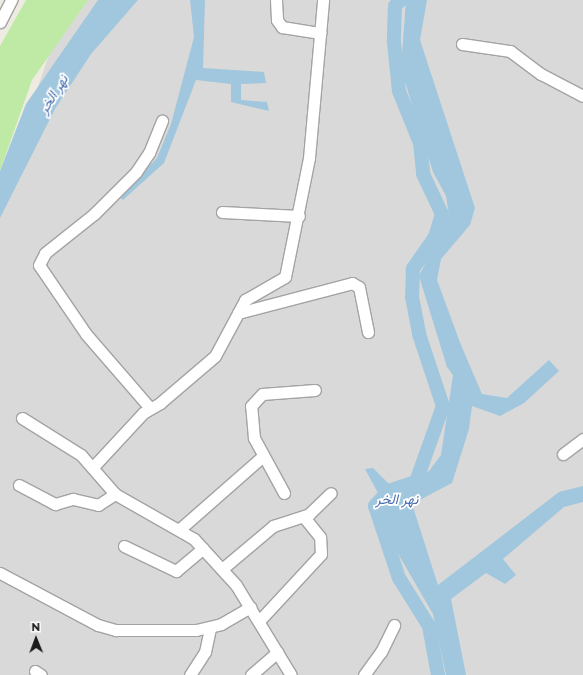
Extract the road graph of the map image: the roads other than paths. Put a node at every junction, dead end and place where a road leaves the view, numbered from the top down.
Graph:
1 (11, 0) edge
2 (276, 0) edge
3 (323, 0) edge
4 (0, 22) edge
5 (321, 33) junction
6 (462, 44) dead end
7 (583, 96) edge
8 (162, 120) dead end
9 (222, 212) dead end
10 (299, 216) junction
11 (238, 312) junction
12 (368, 332) dead end
13 (315, 390) dead end
14 (150, 408) junction
15 (22, 418) dead end
16 (583, 439) edge
17 (563, 454) dead end
18 (263, 456) junction
19 (93, 467) junction
20 (19, 485) dead end
21 (284, 493) dead end
22 (115, 494) junction
23 (331, 494) dead end
24 (304, 517) junction
25 (181, 528) junction
26 (124, 546) dead end
27 (203, 548) junction
28 (222, 569) junction
29 (0, 572) edge
30 (251, 607) junction
31 (260, 621) junction
32 (394, 625) dead end
33 (210, 628) junction
34 (278, 652) junction
35 (190, 675) edge
36 (251, 675) edge
37 (291, 675) edge
38 (364, 675) edge

1 - 4 street
2 - 5 street
3 - 5 street
5 - 10 street
6 - 7 street
8 - 14 street
9 - 10 street
10 - 11 street
11 - 12 street
11 - 14 street
13 - 18 street
14 - 19 street
15 - 19 street
16 - 17 street
18 - 21 street
18 - 25 street
19 - 22 street
20 - 22 street
22 - 25 street
23 - 24 street
24 - 28 street
24 - 31 street
25 - 27 street
26 - 27 street
27 - 28 street
28 - 30 street
29 - 33 street
30 - 31 street
30 - 33 street
31 - 34 street
32 - 38 street
33 - 35 street
34 - 36 street
34 - 37 street

